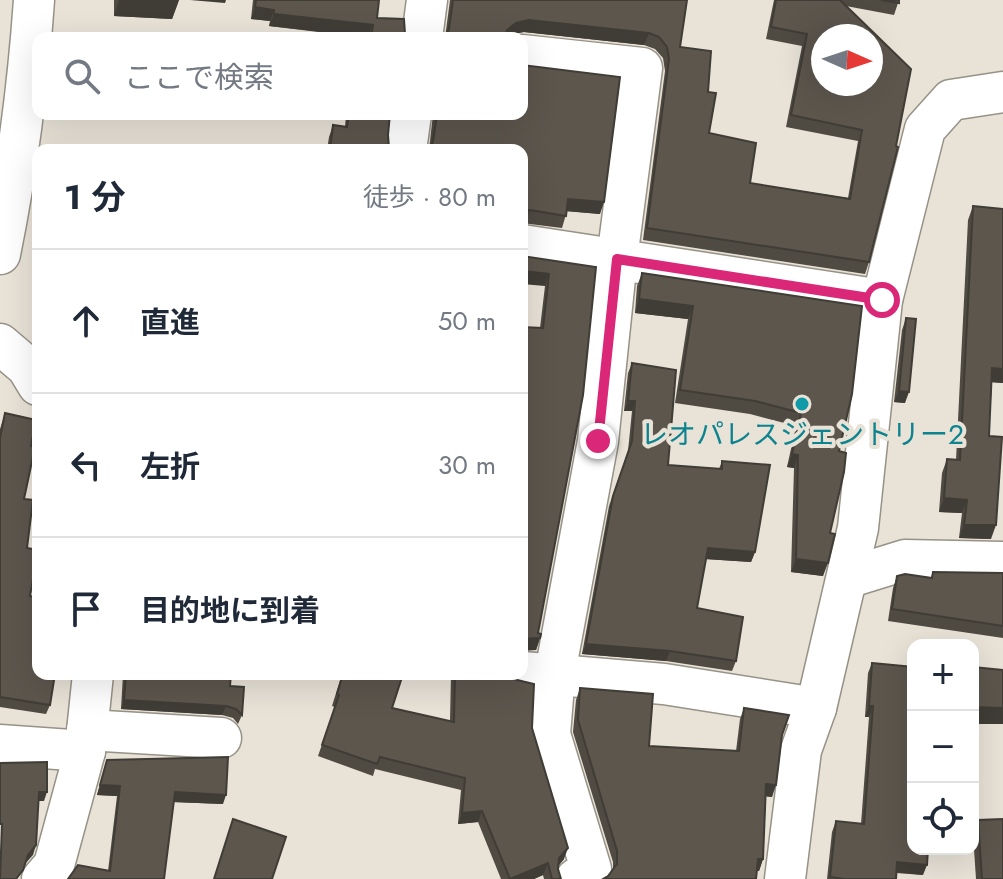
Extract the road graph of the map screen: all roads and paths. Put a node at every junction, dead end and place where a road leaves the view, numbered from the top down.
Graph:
1 (34, 0) edge
2 (427, 0) edge
3 (423, 32) edge
4 (528, 56) edge
5 (14, 77) edge
6 (1003, 92) edge
7 (410, 120) edge
8 (407, 144) edge
9 (528, 246) edge
10 (0, 254) edge
11 (617, 259) junction
12 (882, 300) junction
13 (0, 344) edge
14 (32, 375) edge
15 (1003, 562) edge
16 (847, 578) junction
17 (538, 673) edge
18 (92, 680) edge
19 (816, 708) junction
20 (221, 738) dead end
21 (86, 740) junction
22 (0, 745) edge
23 (42, 879) edge
24 (576, 879) edge
25 (785, 879) edge

1 - 5 street
2 - 3 street
4 - 11 street
5 - 10 street
6 - 12 street
7 - 8 street
9 - 11 street
11 - 12 street
11 - 17 street
12 - 16 street
13 - 14 street
15 - 16 street
16 - 19 street
17 - 19 street
17 - 24 street
18 - 21 street
19 - 25 street
20 - 21 street
21 - 22 street
21 - 23 street

